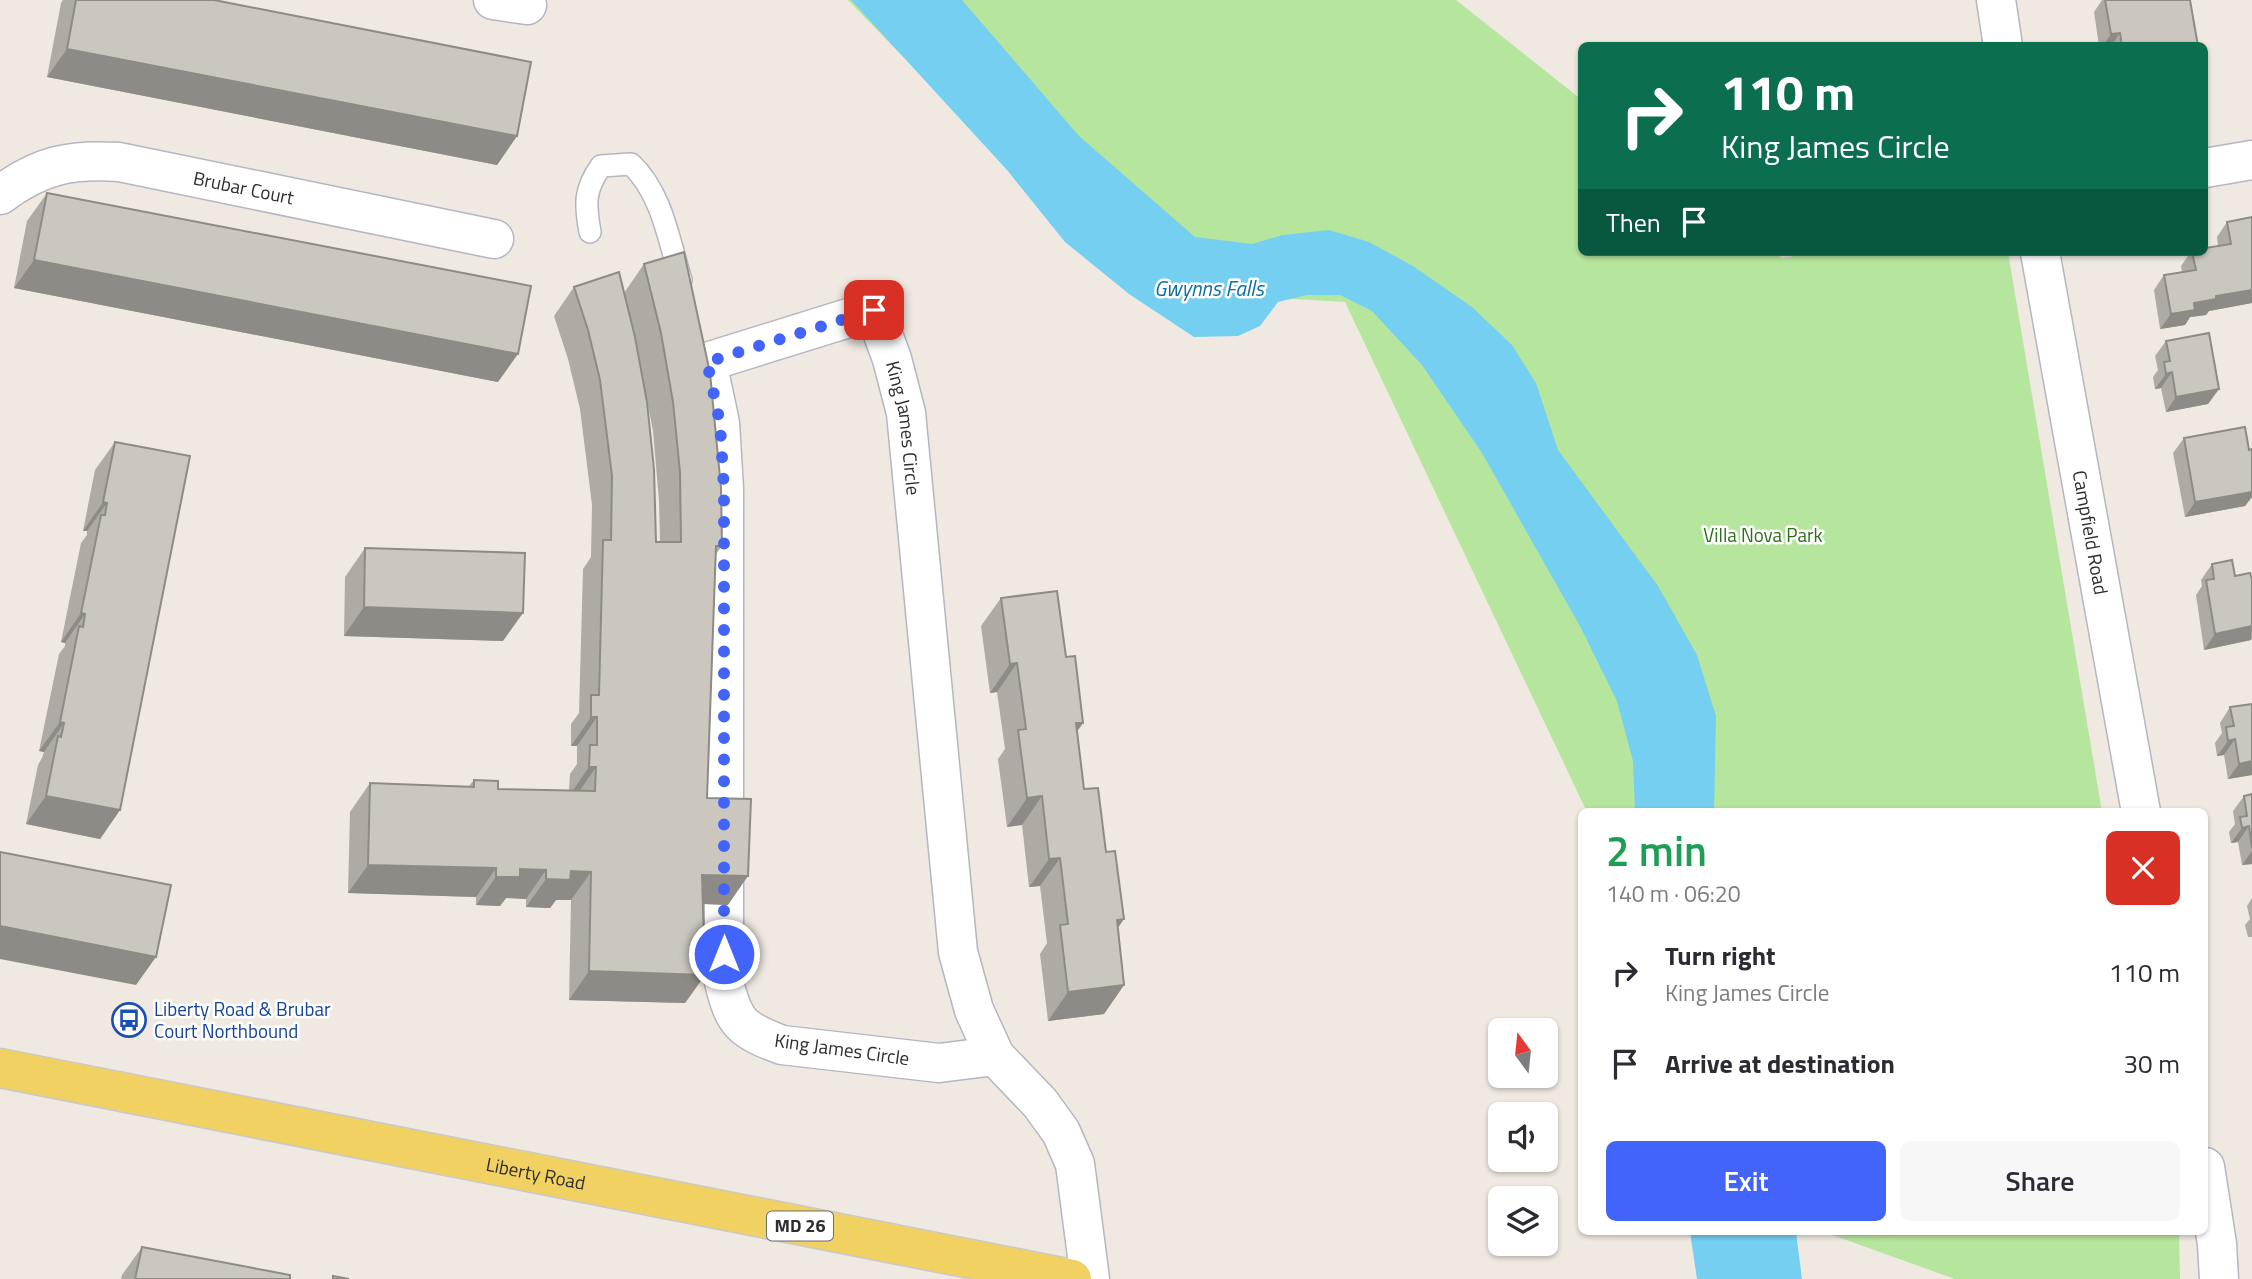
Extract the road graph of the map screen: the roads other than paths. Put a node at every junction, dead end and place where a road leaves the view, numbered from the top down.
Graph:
1 (1996, 0) edge
2 (2002, 42) edge
3 (2252, 160) edge
4 (2208, 167) edge
5 (0, 195) edge
6 (590, 232) dead end
7 (494, 239) dead end
8 (2041, 256) edge
9 (688, 300) edge
10 (2140, 808) edge
11 (995, 1056) junction
12 (0, 1068) edge
13 (2208, 1186) edge
14 (1072, 1279) edge
15 (1090, 1279) edge
16 (2219, 1279) edge

1 - 2 street
3 - 4 street
5 - 7 street, Brubar Court
6 - 9 lane
8 - 10 street, Campfield Road
11 - 11 street, King James Circle
11 - 15 street, King James Circle
12 - 14 main road, Liberty Road / MD 26
13 - 16 street

